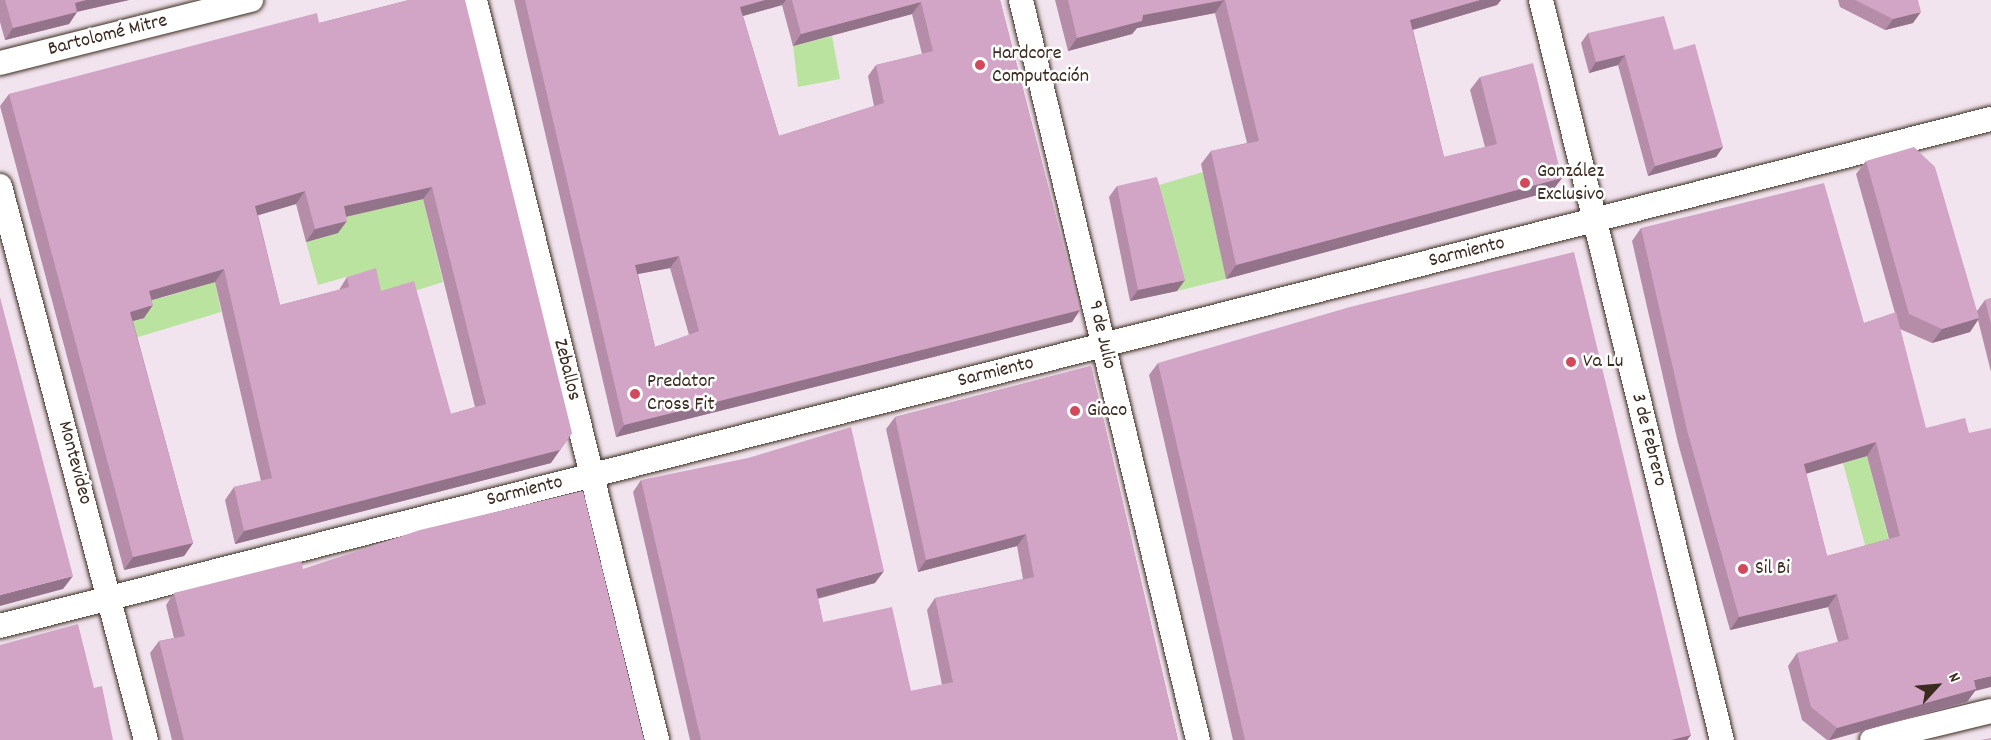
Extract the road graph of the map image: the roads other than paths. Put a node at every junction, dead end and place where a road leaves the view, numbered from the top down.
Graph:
1 (251, 0) edge
2 (475, 0) edge
3 (1021, 0) edge
4 (1540, 0) edge
5 (0, 63) edge
6 (1991, 119) edge
7 (0, 186) edge
8 (1595, 220) junction
9 (1104, 345) junction
10 (592, 475) junction
11 (110, 598) junction
12 (0, 626) edge
13 (1991, 711) edge
14 (146, 740) edge
15 (657, 740) edge
16 (1198, 740) edge
17 (1722, 740) edge
18 (1872, 740) edge

1 - 5 street, Bartolomé Mitre
2 - 10 street, Zeballos
3 - 9 street, 9 de Julio
4 - 8 street, 3 de Febrero
6 - 8 street, Sarmiento
7 - 11 street, Montevideo
8 - 9 street, Sarmiento
8 - 17 street, 3 de Febrero
9 - 10 street, Sarmiento
9 - 16 street, 9 de Julio
10 - 11 street, Sarmiento
10 - 15 street, Zeballos
11 - 12 street, Sarmiento
11 - 14 street, Montevideo
13 - 18 street

